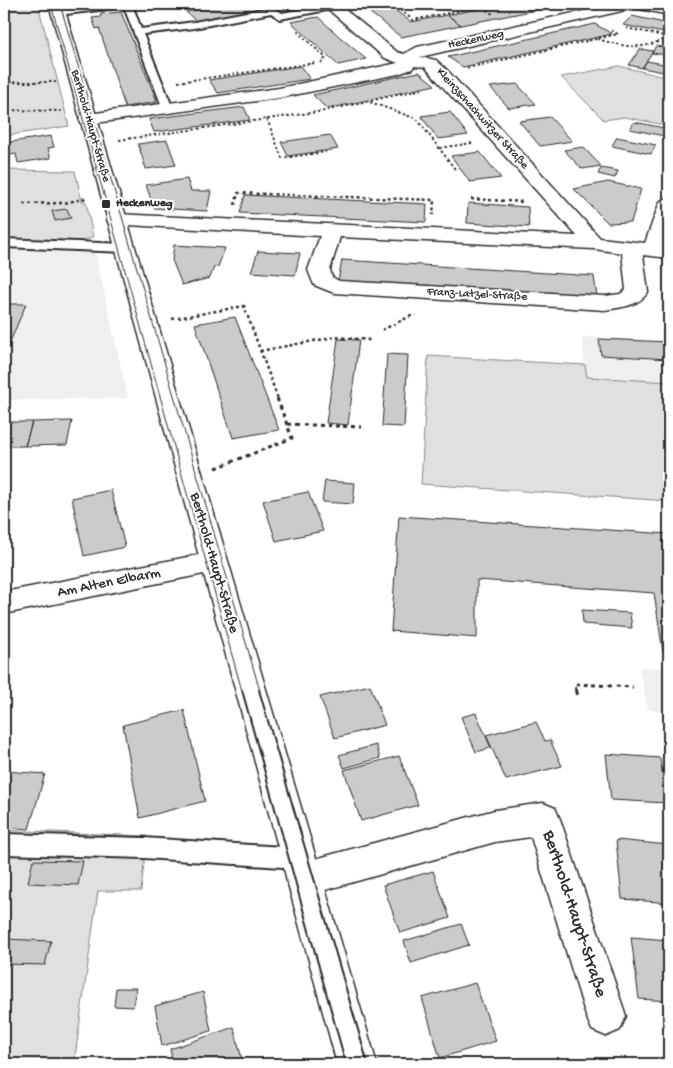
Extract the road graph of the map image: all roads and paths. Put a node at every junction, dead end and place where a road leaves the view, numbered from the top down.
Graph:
1 (128, 4) edge
2 (392, 4) edge
3 (494, 4) edge
4 (635, 4) edge
5 (330, 5) edge
6 (57, 8) edge
7 (669, 11) edge
8 (590, 15) junction
9 (280, 16) junction
10 (139, 32) junction
11 (668, 37) edge
12 (597, 39) junction
13 (406, 60) junction
14 (321, 63) junction
15 (442, 74) junction
16 (339, 81) junction
17 (4, 82) edge
18 (58, 82) dead end
19 (158, 85) junction
20 (369, 101) dead end
21 (168, 109) junction
22 (4, 110) edge
23 (87, 115) junction
24 (267, 119) dead end
25 (326, 152) dead end
26 (455, 169) dead end
27 (110, 195) junction
28 (471, 199) dead end
29 (23, 204) dead end
30 (559, 204) junction
31 (669, 204) edge
32 (117, 220) junction
33 (230, 225) junction
34 (332, 230) junction
35 (432, 235) junction
36 (4, 243) edge
37 (594, 243) junction
38 (125, 248) junction
39 (651, 250) edge
40 (146, 323) junction
41 (371, 340) dead end
42 (260, 351) junction
43 (287, 424) junction
44 (362, 427) dead end
45 (190, 478) junction
46 (214, 563) junction
47 (4, 603) edge
48 (633, 687) dead end
49 (578, 699) dead end
50 (4, 844) edge
51 (301, 868) junction
52 (606, 1016) dead end
53 (357, 1064) edge

1 - 6 lane
1 - 10 lane
2 - 3 path
4 - 7 street
4 - 8 street, Heckenweg
5 - 9 lane
5 - 13 street, Kleinzschachwitzer Straße
6 - 23 street, Berthold-Haupt-Straße
8 - 11 path
8 - 12 path
8 - 13 street, Heckenweg
9 - 10 lane
9 - 14 path
10 - 19 lane
11 - 12 path
12 - 15 path
13 - 15 street, Kleinzschachwitzer Straße
13 - 16 street, Heckenweg
14 - 16 path
14 - 19 path
15 - 30 street, Kleinzschachwitzer Straße
16 - 21 street, Heckenweg
17 - 18 path
19 - 21 lane
20 - 26 path
21 - 23 street, Heckenweg
22 - 23 path
23 - 27 street, Berthold-Haupt-Straße
24 - 25 path
27 - 29 path
27 - 32 street, Berthold-Haupt-Straße
28 - 30 path
30 - 37 street, Kleinzschachwitzer Straße
31 - 39 street
32 - 33 street
32 - 38 street, Berthold-Haupt-Straße
33 - 34 street
33 - 35 path
34 - 35 street
34 - 39 street, Franz-Latzel-Straße
35 - 37 street
36 - 38 lane
37 - 39 street
38 - 40 street, Berthold-Haupt-Straße
40 - 42 path
40 - 45 street, Berthold-Haupt-Straße
41 - 42 path
42 - 43 path
43 - 44 path
43 - 45 path
45 - 46 street, Berthold-Haupt-Straße
46 - 47 street, Am Alten Elbarm
46 - 51 street, Berthold-Haupt-Straße
48 - 49 path
50 - 51 lane
51 - 52 street, Berthold-Haupt-Straße
51 - 53 street, Berthold-Haupt-Straße

